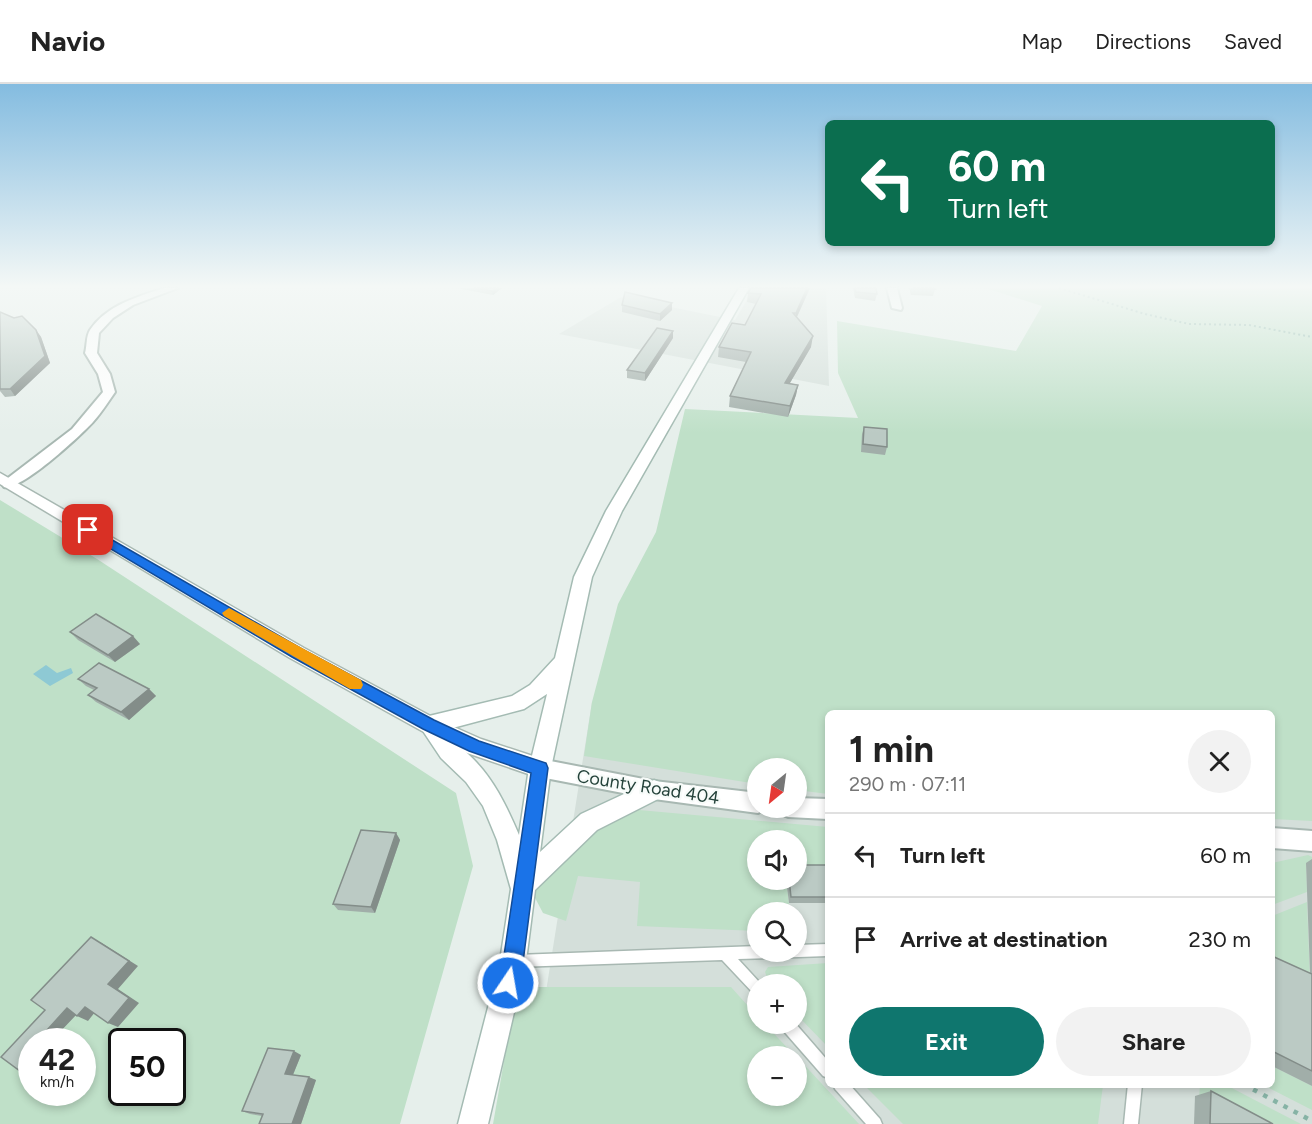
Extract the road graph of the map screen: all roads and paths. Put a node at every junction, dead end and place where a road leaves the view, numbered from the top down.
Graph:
1 (93, 337) edge
2 (716, 337) edge
3 (5, 481) edge
4 (564, 661) junction
5 (429, 725) junction
6 (540, 768) junction
7 (654, 790) junction
8 (747, 802) edge
9 (807, 808) edge
10 (825, 809) edge
11 (1275, 838) edge
12 (1312, 841) edge
13 (522, 886) junction
14 (825, 950) edge
15 (726, 955) junction
16 (513, 962) junction
17 (747, 978) edge
18 (796, 1034) edge
19 (825, 1068) edge
20 (843, 1088) edge
21 (1135, 1088) edge
22 (1250, 1088) edge
23 (1312, 1121) edge
24 (473, 1124) edge
25 (874, 1124) edge
26 (1131, 1124) edge

1 - 3 street
2 - 4 main road
3 - 5 main road
4 - 5 main road
4 - 6 main road
5 - 6 main road
5 - 13 main road
6 - 7 street, County Road 404
6 - 13 main road
7 - 8 street, County Road 404
7 - 13 main road
9 - 10 street
11 - 12 street
13 - 16 main road
14 - 15 lane
15 - 16 lane
15 - 17 lane
16 - 24 main road
18 - 19 lane
20 - 25 lane
21 - 26 lane
22 - 23 path

